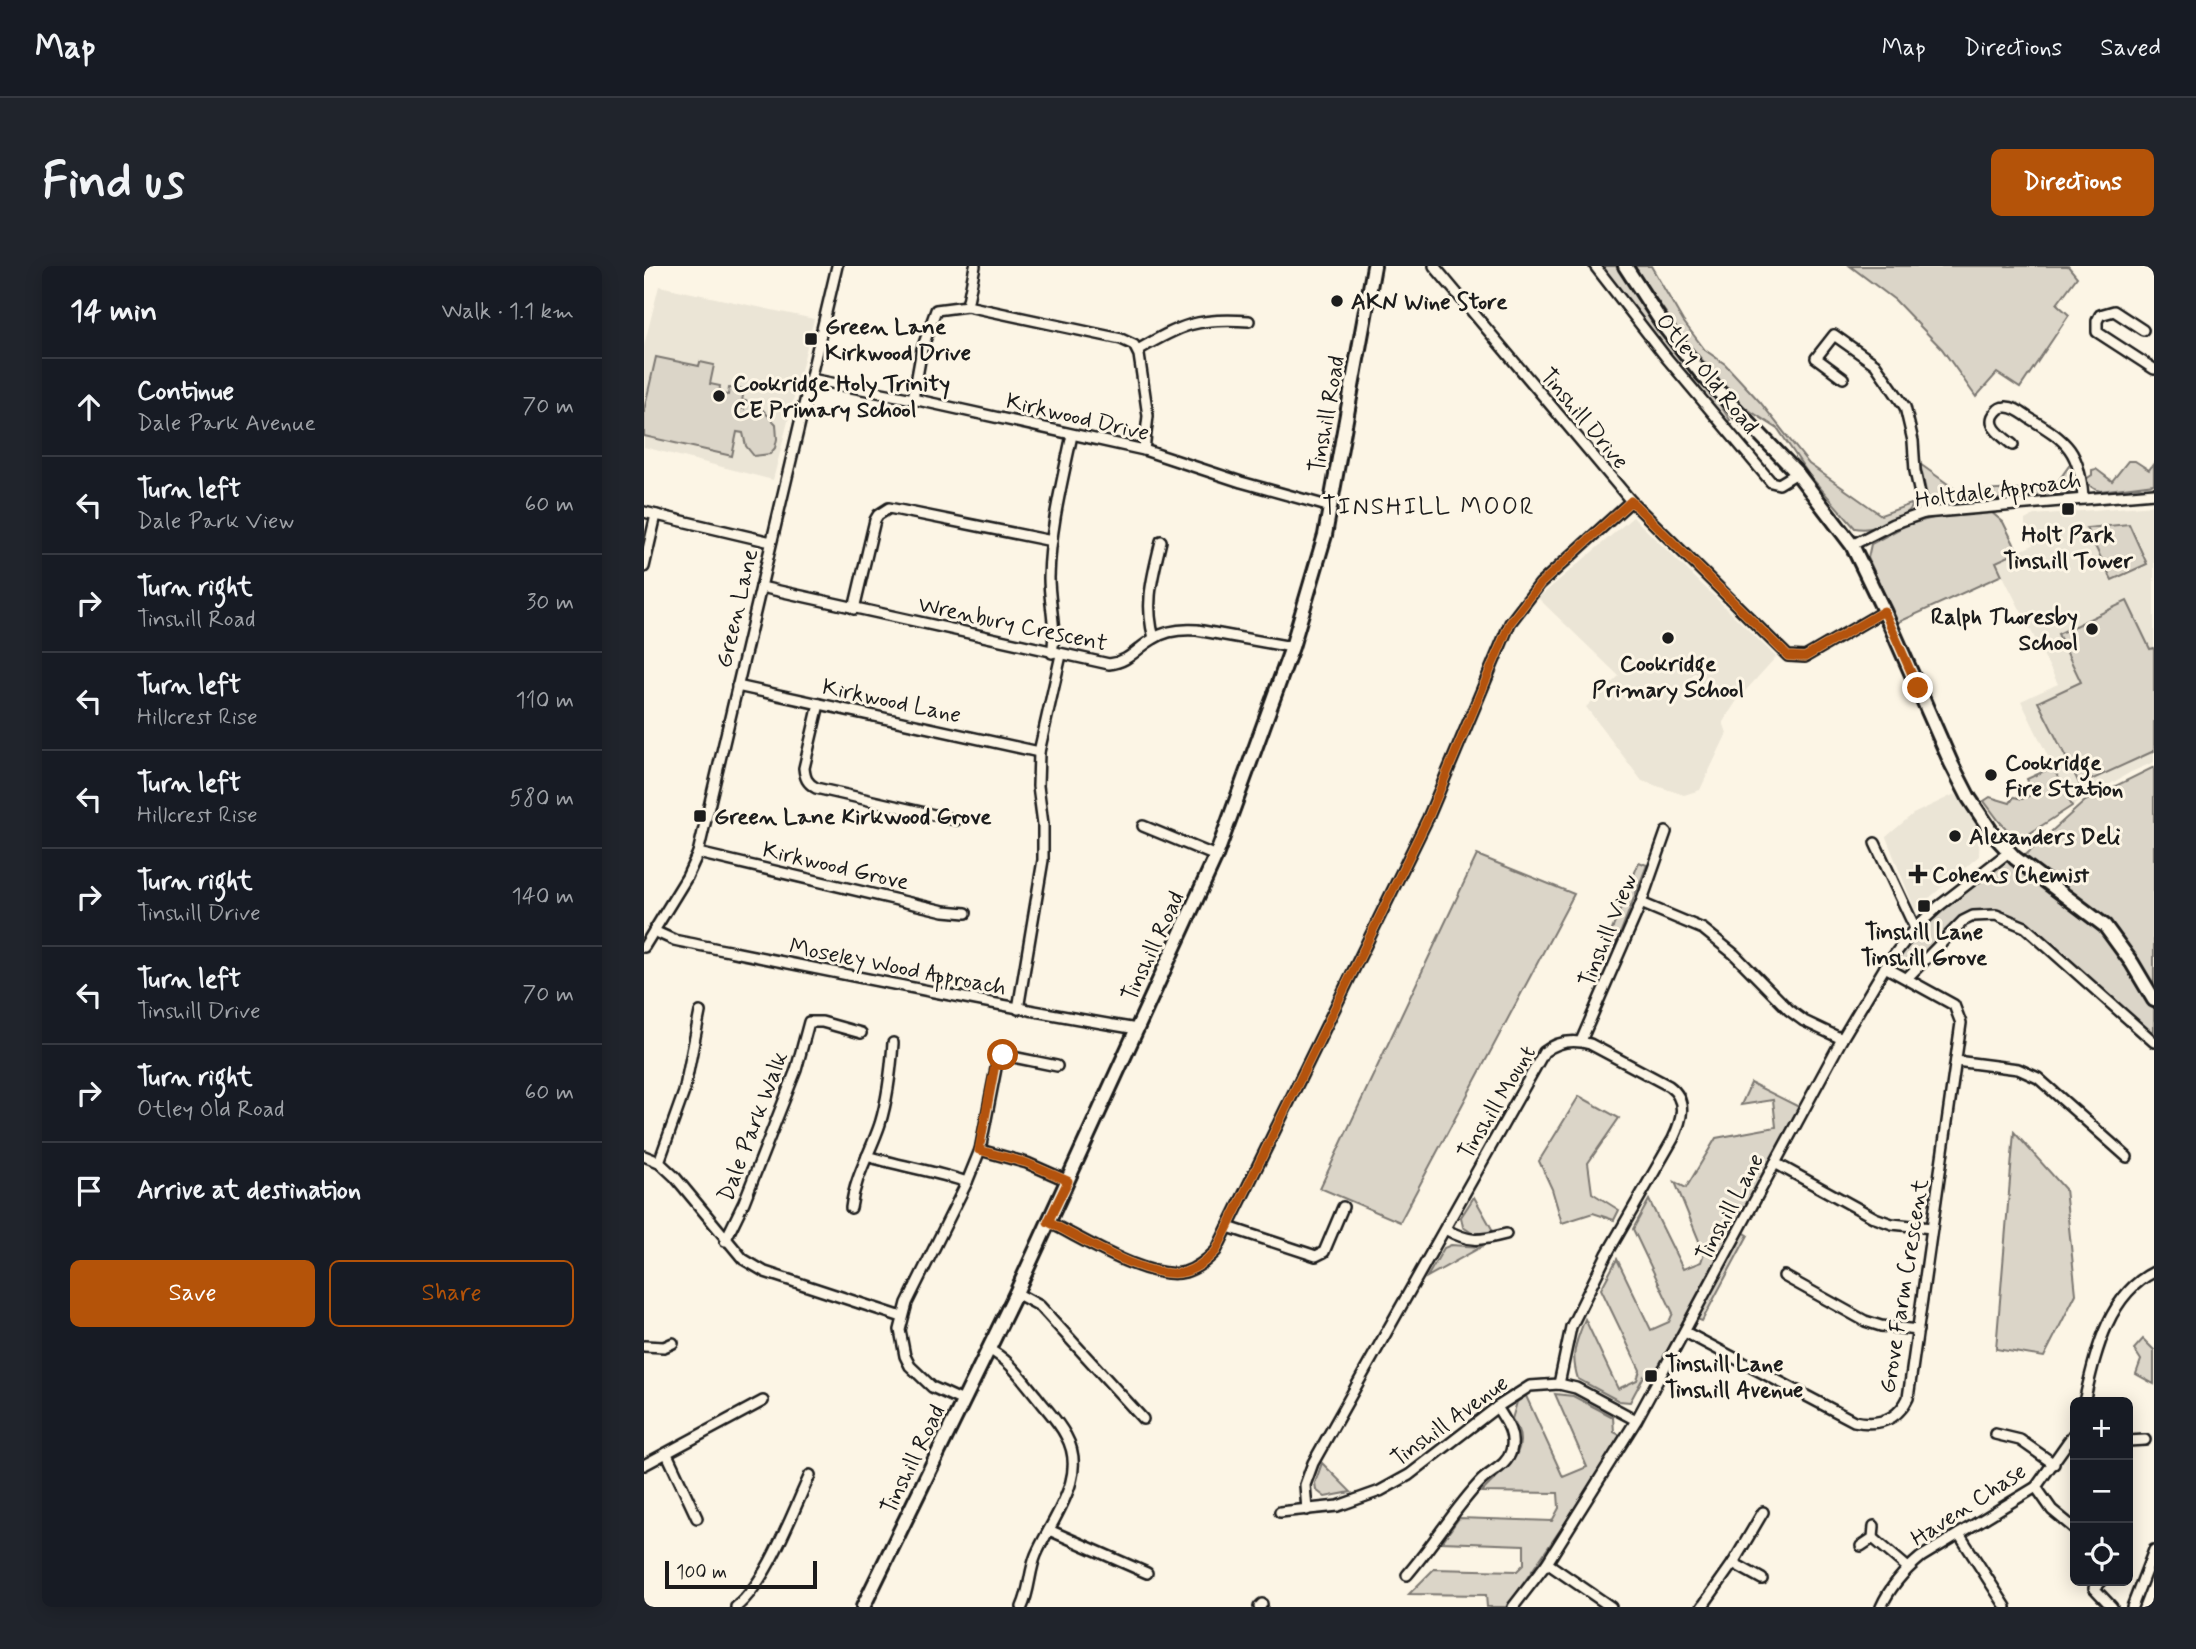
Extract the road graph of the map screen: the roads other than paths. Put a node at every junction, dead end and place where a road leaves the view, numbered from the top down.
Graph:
1 (836, 266) edge
2 (975, 266) edge
3 (1374, 266) edge
4 (1434, 266) edge
5 (1595, 266) edge
6 (1625, 266) edge
7 (967, 306) junction
8 (1248, 321) dead end
9 (2143, 330) dead end
10 (1138, 350) junction
11 (2154, 369) edge
12 (1843, 378) dead end
13 (811, 379) junction
14 (914, 399) junction
15 (1072, 435) junction
16 (2013, 444) dead end
17 (1144, 450) junction
18 (1797, 473) junction
19 (2154, 493) edge
20 (2082, 498) junction
21 (1631, 501) junction
22 (1331, 507) junction
23 (644, 512) edge
24 (1924, 513) junction
25 (656, 515) junction
26 (1052, 541) junction
27 (1161, 541) dead end
28 (771, 542) junction
29 (1852, 545) junction
30 (644, 567) edge
31 (761, 587) junction
32 (853, 609) junction
33 (1884, 611) junction
34 (1154, 638) junction
35 (1292, 647) junction
36 (1056, 654) junction
37 (737, 686) junction
38 (819, 704) junction
39 (1039, 752) junction
40 (956, 820) dead end
41 (1143, 826) dead end
42 (1666, 832) dead end
43 (1875, 843) dead end
44 (2009, 852) junction
45 (698, 853) junction
46 (1216, 856) junction
47 (1641, 903) junction
48 (966, 913) dead end
49 (1915, 928) junction
50 (654, 931) junction
51 (644, 947) edge
52 (1885, 967) junction
53 (1907, 978) junction
54 (2154, 1000) edge
55 (1018, 1009) junction
56 (700, 1012) dead end
57 (1137, 1029) junction
58 (861, 1033) dead end
59 (1842, 1039) junction
60 (1581, 1041) junction
61 (2154, 1042) edge
62 (893, 1043) dead end
63 (1956, 1061) junction
64 (1057, 1066) dead end
65 (979, 1150) junction
66 (644, 1156) edge
67 (867, 1156) junction
68 (2127, 1157) dead end
69 (659, 1162) junction
70 (1775, 1163) junction
71 (1068, 1181) junction
72 (967, 1182) junction
73 (851, 1208) dead end
74 (1343, 1208) dead end
75 (1048, 1222) junction
76 (1228, 1227) junction
77 (1932, 1228) junction
78 (1444, 1229) junction
79 (1506, 1234) dead end
80 (725, 1241) junction
81 (2154, 1272) edge
82 (1784, 1276) dead end
83 (1016, 1293) junction
84 (902, 1318) junction
85 (1918, 1330) junction
86 (1685, 1332) junction
87 (673, 1343) dead end
88 (644, 1346) edge
89 (988, 1349) junction
90 (1559, 1384) junction
91 (2085, 1397) edge
92 (763, 1401) dead end
93 (963, 1401) junction
94 (1497, 1407) junction
95 (1143, 1419) dead end
96 (1636, 1420) junction
97 (1995, 1434) dead end
98 (2070, 1440) edge
99 (2145, 1440) dead end
100 (2133, 1441) edge
101 (667, 1454) junction
102 (2054, 1464) junction
103 (644, 1465) edge
104 (810, 1475) dead end
105 (2036, 1487) junction
106 (1307, 1510) junction
107 (1280, 1512) dead end
108 (1763, 1512) dead end
109 (697, 1518) dead end
110 (2070, 1525) edge
111 (1874, 1526) dead end
112 (1049, 1530) junction
113 (1959, 1534) junction
114 (1873, 1538) junction
115 (1861, 1546) dead end
116 (2154, 1550) edge
117 (1547, 1563) junction
118 (1733, 1563) junction
119 (1908, 1567) junction
120 (1146, 1573) dead end
121 (1407, 1575) dead end
122 (1762, 1579) dead end
123 (2096, 1586) edge
124 (736, 1607) edge
125 (863, 1607) edge
126 (1022, 1607) edge
127 (1513, 1607) edge
128 (1611, 1607) edge
129 (1702, 1607) edge
130 (1881, 1607) edge
131 (2006, 1607) edge
132 (2112, 1607) edge
133 (2132, 1607) edge

1 - 13 street, Green Lane
2 - 7 street
3 - 22 street, Tinshill Road
4 - 21 street, Tinshill Drive
5 - 18 street, Otley Old Road
6 - 18 street, Otley Old Road
7 - 10 street
7 - 14 street
8 - 10 street
9 - 11 street
10 - 17 street
12 - 24 street
13 - 14 street, Kirkwood Drive
13 - 28 street, Green Lane
14 - 15 street, Kirkwood Drive
15 - 17 street, Kirkwood Drive
15 - 26 street
16 - 20 street
17 - 22 street, Kirkwood Drive
18 - 29 street, Otley Old Road
19 - 20 street, Holtdale Approach
20 - 24 street, Holtdale Approach
21 - 33 street, Tinshill Drive
21 - 76 street
22 - 35 street, Tinshill Road
23 - 25 street
24 - 29 street, Holtdale Approach
25 - 28 street
25 - 30 street
26 - 32 street
26 - 36 street
27 - 34 street
28 - 31 street, Green Lane
29 - 33 street, Otley Old Road
31 - 32 street, Wrenbury Crescent
31 - 37 street, Green Lane
32 - 36 street, Wrenbury Crescent
33 - 44 street, Otley Old Road
34 - 35 street, Wrenbury Crescent
34 - 36 street, Wrenbury Crescent
35 - 46 street, Tinshill Road
36 - 39 street
37 - 38 street, Kirkwood Lane
37 - 45 street, Green Lane
38 - 39 street, Kirkwood Lane
38 - 40 street
39 - 55 street
41 - 46 street
42 - 47 street, Tinshill View
43 - 49 street
44 - 49 street, Tinshill Lane
44 - 54 street, Otley Old Road
45 - 48 street, Kirkwood Grove
45 - 50 street, Green Lane
46 - 57 street, Tinshill Road
47 - 59 street
47 - 60 street, Tinshill View
49 - 52 street, Tinshill Lane
50 - 51 street, Green Lane
50 - 55 street, Moseley Wood Approach
52 - 53 street, Grove Farm Crescent
52 - 59 street, Tinshill Lane
53 - 61 street
53 - 63 street, Grove Farm Crescent
55 - 57 street, Moseley Wood Approach
56 - 69 street
57 - 71 street, Tinshill Road
58 - 80 street, Dale Park Walk
59 - 70 street, Tinshill Lane
60 - 78 street, Tinshill Mount
60 - 90 street
62 - 67 street
63 - 68 street
63 - 77 street, Grove Farm Crescent
64 - 65 street
65 - 71 street
65 - 72 street
66 - 69 street
67 - 72 street
67 - 73 street
69 - 80 street
70 - 77 street
70 - 86 street, Tinshill Lane
71 - 75 street, Tinshill Road
72 - 84 street
74 - 76 street
75 - 76 street
75 - 83 street, Tinshill Road
77 - 85 street, Grove Farm Crescent
78 - 79 street
78 - 106 street, Tinshill Mount
80 - 84 street
81 - 91 street
82 - 85 street
83 - 89 street, Tinshill Road
83 - 95 street
84 - 93 street
85 - 86 street, Grove Farm Crescent
86 - 96 street, Tinshill Lane
87 - 88 street
89 - 93 street, Tinshill Road
89 - 112 street
90 - 94 street, Tinshill Avenue
90 - 96 street, Tinshill Avenue
92 - 101 street
93 - 125 street, Tinshill Road
94 - 106 street, Tinshill Avenue
94 - 121 street
96 - 117 street, Tinshill Lane
97 - 102 street
98 - 102 street, Haven Chase
99 - 100 street
101 - 103 street
101 - 109 street
102 - 105 street, Haven Chase
104 - 124 street
105 - 110 street
105 - 113 street, Haven Chase
106 - 107 street, Tinshill Avenue
108 - 118 street
111 - 114 street
112 - 120 street
112 - 126 street
113 - 119 street, Haven Chase
113 - 131 street
114 - 115 street
114 - 119 street
116 - 133 street
117 - 127 street, Tinshill Lane
117 - 128 street
118 - 122 street
118 - 129 street
119 - 130 street, Haven Chase
123 - 132 street

